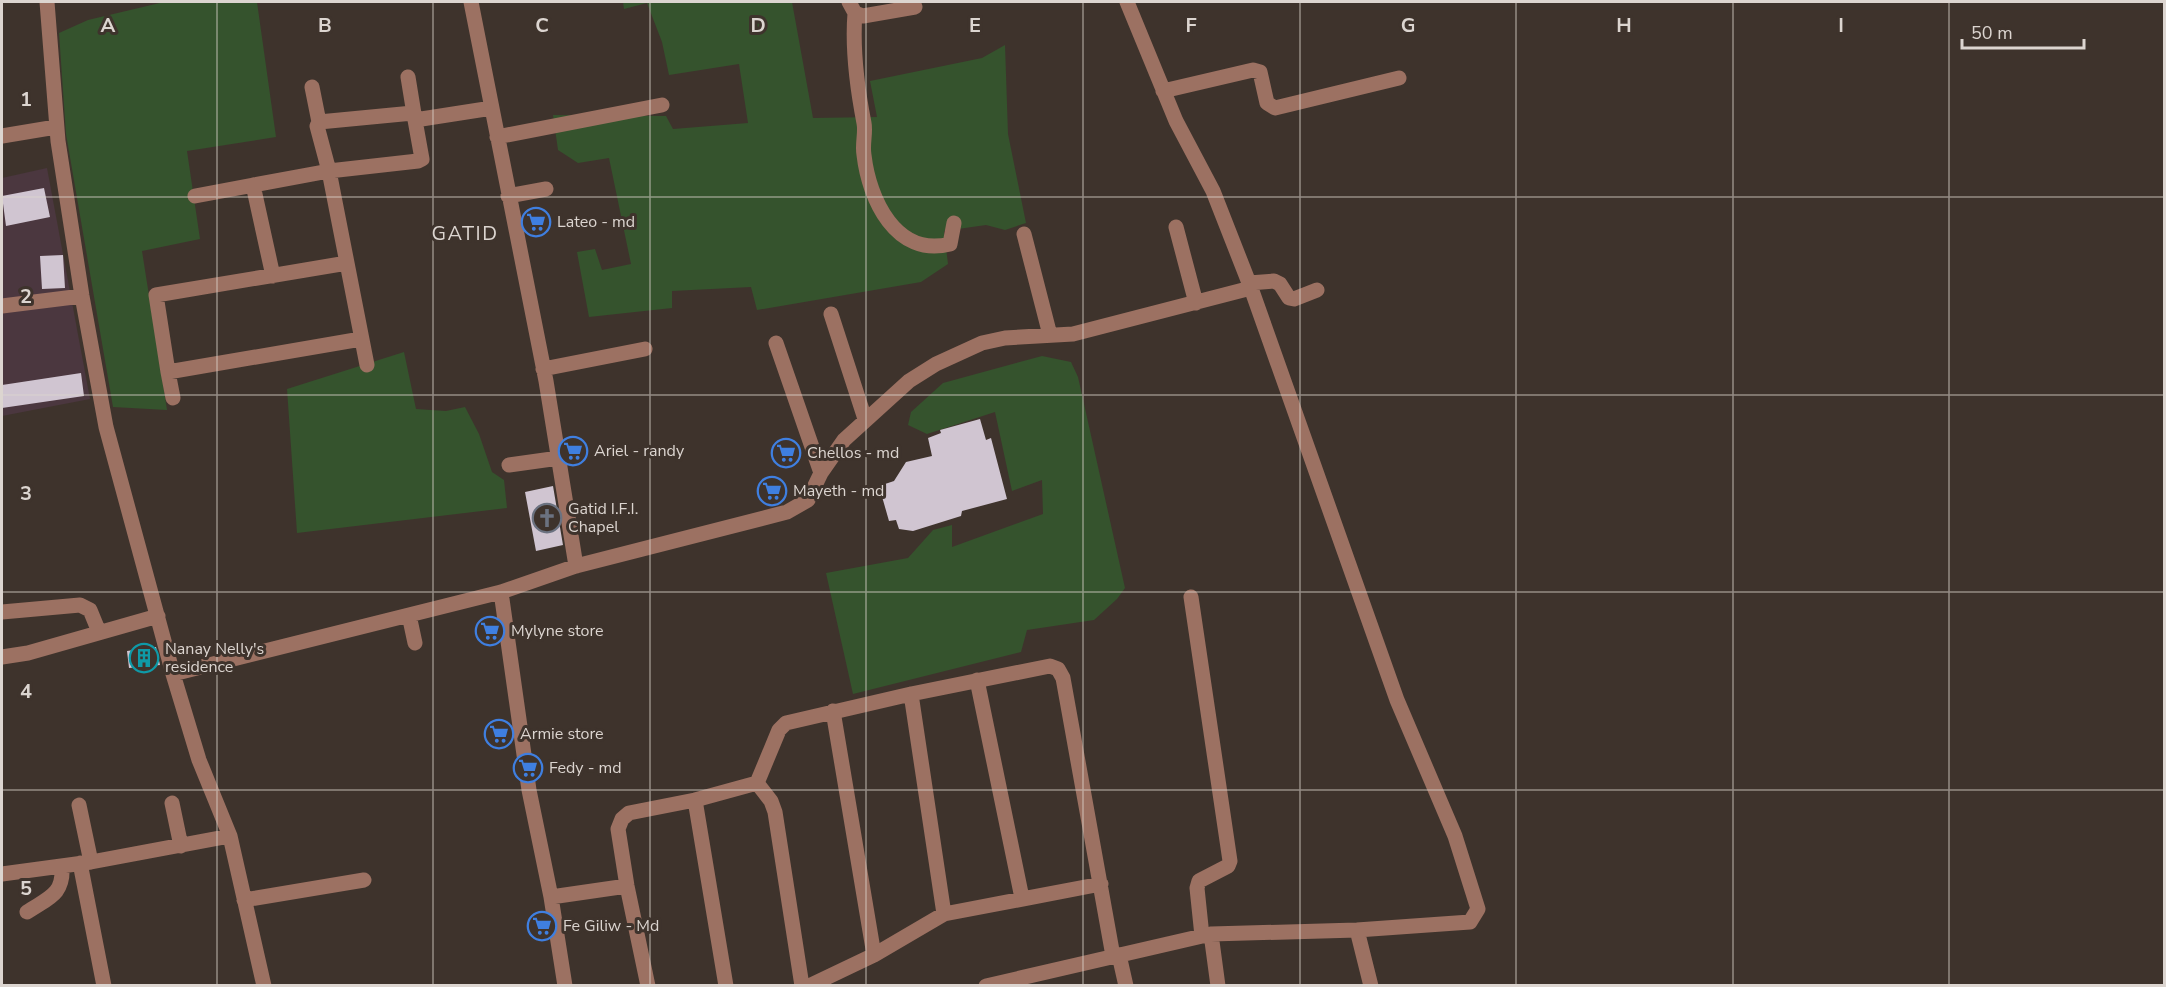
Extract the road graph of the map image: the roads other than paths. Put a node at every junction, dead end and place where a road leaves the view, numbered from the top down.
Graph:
1 (47, 2) edge
2 (471, 2) edge
3 (1127, 2) edge
4 (852, 7) edge
5 (915, 7) dead end
6 (408, 77) dead end
7 (1399, 78) dead end
8 (312, 87) dead end
9 (1163, 91) junction
10 (662, 105) dead end
11 (492, 108) junction
12 (414, 116) junction
13 (319, 122) junction
14 (56, 127) junction
15 (2, 136) edge
16 (497, 137) junction
17 (329, 171) junction
18 (253, 185) junction
19 (546, 189) dead end
20 (195, 196) dead end
21 (508, 196) junction
22 (954, 223) dead end
23 (1176, 227) dead end
24 (1024, 234) dead end
25 (347, 263) junction
26 (273, 276) junction
27 (1250, 286) junction
28 (1317, 290) dead end
29 (82, 296) junction
30 (1196, 303) junction
31 (2, 306) edge
32 (831, 314) dead end
33 (1050, 336) junction
34 (361, 339) junction
35 (776, 342) dead end
36 (645, 350) dead end
37 (367, 365) dead end
38 (543, 369) junction
39 (168, 372) junction
40 (173, 399) dead end
41 (865, 419) junction
42 (559, 458) junction
43 (509, 465) dead end
44 (821, 473) junction
45 (576, 566) junction
46 (501, 592) junction
47 (1191, 597) dead end
48 (2, 612) edge
49 (409, 615) junction
50 (158, 616) junction
51 (99, 632) junction
52 (415, 643) dead end
53 (2, 657) edge
54 (173, 674) junction
55 (977, 680) junction
56 (911, 694) junction
57 (833, 711) junction
58 (757, 783) junction
59 (694, 801) junction
60 (172, 803) dead end
61 (79, 805) dead end
62 (230, 836) junction
63 (181, 846) junction
64 (86, 863) junction
65 (62, 866) junction
66 (2, 874) edge
67 (364, 880) dead end
68 (1101, 884) junction
69 (627, 886) junction
70 (551, 897) junction
71 (1022, 898) junction
72 (244, 900) junction
73 (27, 912) dead end
74 (944, 914) junction
75 (1357, 930) junction
76 (1207, 935) junction
77 (874, 955) junction
78 (1116, 955) junction
79 (104, 986) edge
80 (264, 986) edge
81 (565, 986) edge
82 (648, 986) edge
83 (726, 986) edge
84 (802, 986) edge
85 (809, 986) edge
86 (986, 986) edge
87 (1126, 986) edge
88 (1218, 986) edge
89 (1371, 986) edge

1 - 14 street
2 - 11 street
3 - 9 street
4 - 5 street
4 - 22 street
6 - 12 street
7 - 9 street
8 - 13 street
9 - 27 street
10 - 16 street
11 - 12 street
11 - 16 street
12 - 13 street
12 - 17 street
13 - 17 street
14 - 15 street
14 - 29 street
16 - 21 street
17 - 18 street
17 - 25 street
18 - 20 street
18 - 26 street
19 - 21 street
21 - 38 street
23 - 30 street
24 - 33 street
25 - 26 street
25 - 34 street
26 - 39 street
27 - 28 street
27 - 30 street
27 - 75 street
29 - 31 street
29 - 50 street
30 - 33 street
32 - 41 street
33 - 41 street
34 - 37 street
34 - 39 street
35 - 44 street
36 - 38 street
38 - 42 street
39 - 40 street
41 - 44 street
42 - 43 street
42 - 45 street
44 - 45 street
45 - 46 street
46 - 49 street
46 - 70 street
47 - 76 street
48 - 51 street
49 - 52 street
49 - 54 street
50 - 51 street
50 - 54 street
51 - 53 street
54 - 62 street
55 - 56 street
55 - 68 street
55 - 71 street
56 - 57 street
56 - 74 street
57 - 58 street
57 - 77 street
58 - 59 street
58 - 84 street
59 - 69 street
59 - 83 street
60 - 63 street
61 - 64 street
62 - 63 street
62 - 72 street
63 - 64 street
64 - 65 street
64 - 79 street
65 - 66 street
65 - 73 street
67 - 72 street
68 - 71 street
68 - 78 street
69 - 70 street
69 - 82 street
70 - 81 street
71 - 74 street
72 - 80 street
74 - 77 street
75 - 76 street
75 - 89 street
76 - 78 street
76 - 88 street
77 - 85 street
78 - 86 street
78 - 87 street

